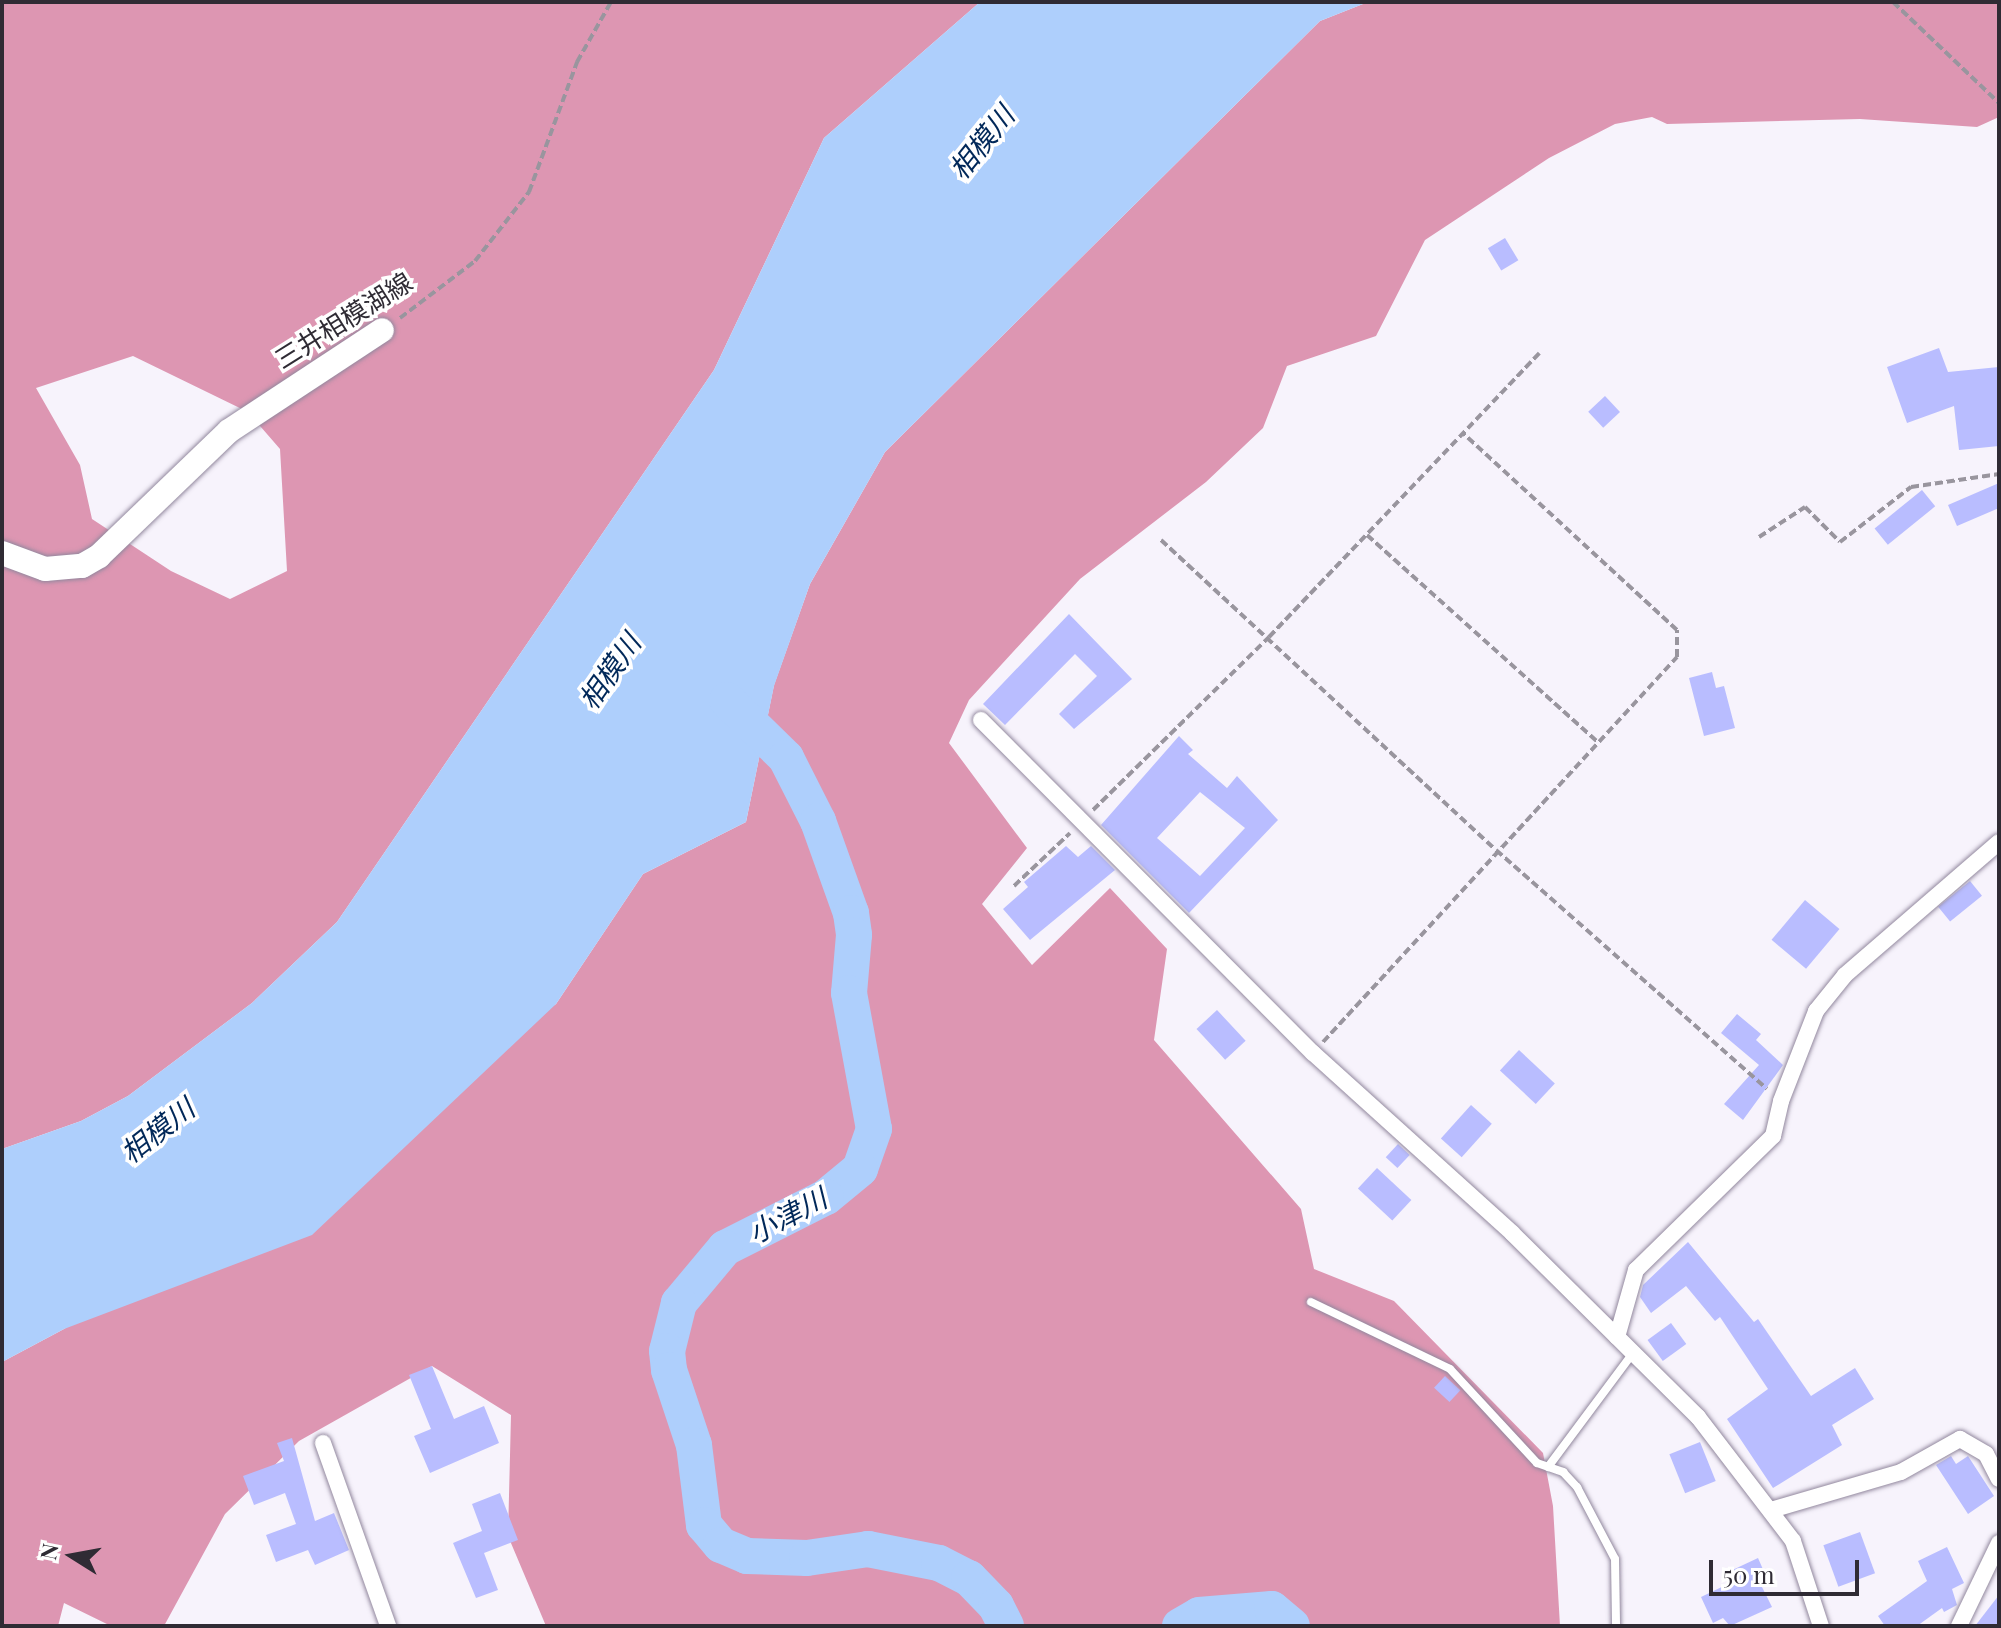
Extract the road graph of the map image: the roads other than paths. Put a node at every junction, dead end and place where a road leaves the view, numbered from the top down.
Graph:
1 (382, 330) road end
2 (2, 553) edge
3 (981, 720) dead end
4 (1999, 842) edge
5 (1311, 1302) dead end
6 (1617, 1337) junction
7 (1633, 1353) junction
8 (323, 1443) dead end
9 (1548, 1467) junction
10 (1999, 1479) edge
11 (1771, 1510) junction
12 (1999, 1543) edge
13 (388, 1626) edge
14 (1616, 1626) edge
15 (1821, 1626) edge
16 (1959, 1626) edge

1 - 2 main road, 三井相模湖線
3 - 6 street
4 - 6 street
5 - 9 lane
6 - 7 street
7 - 9 lane
7 - 11 street
8 - 13 street
9 - 14 lane
10 - 11 street
11 - 15 street
12 - 16 street

